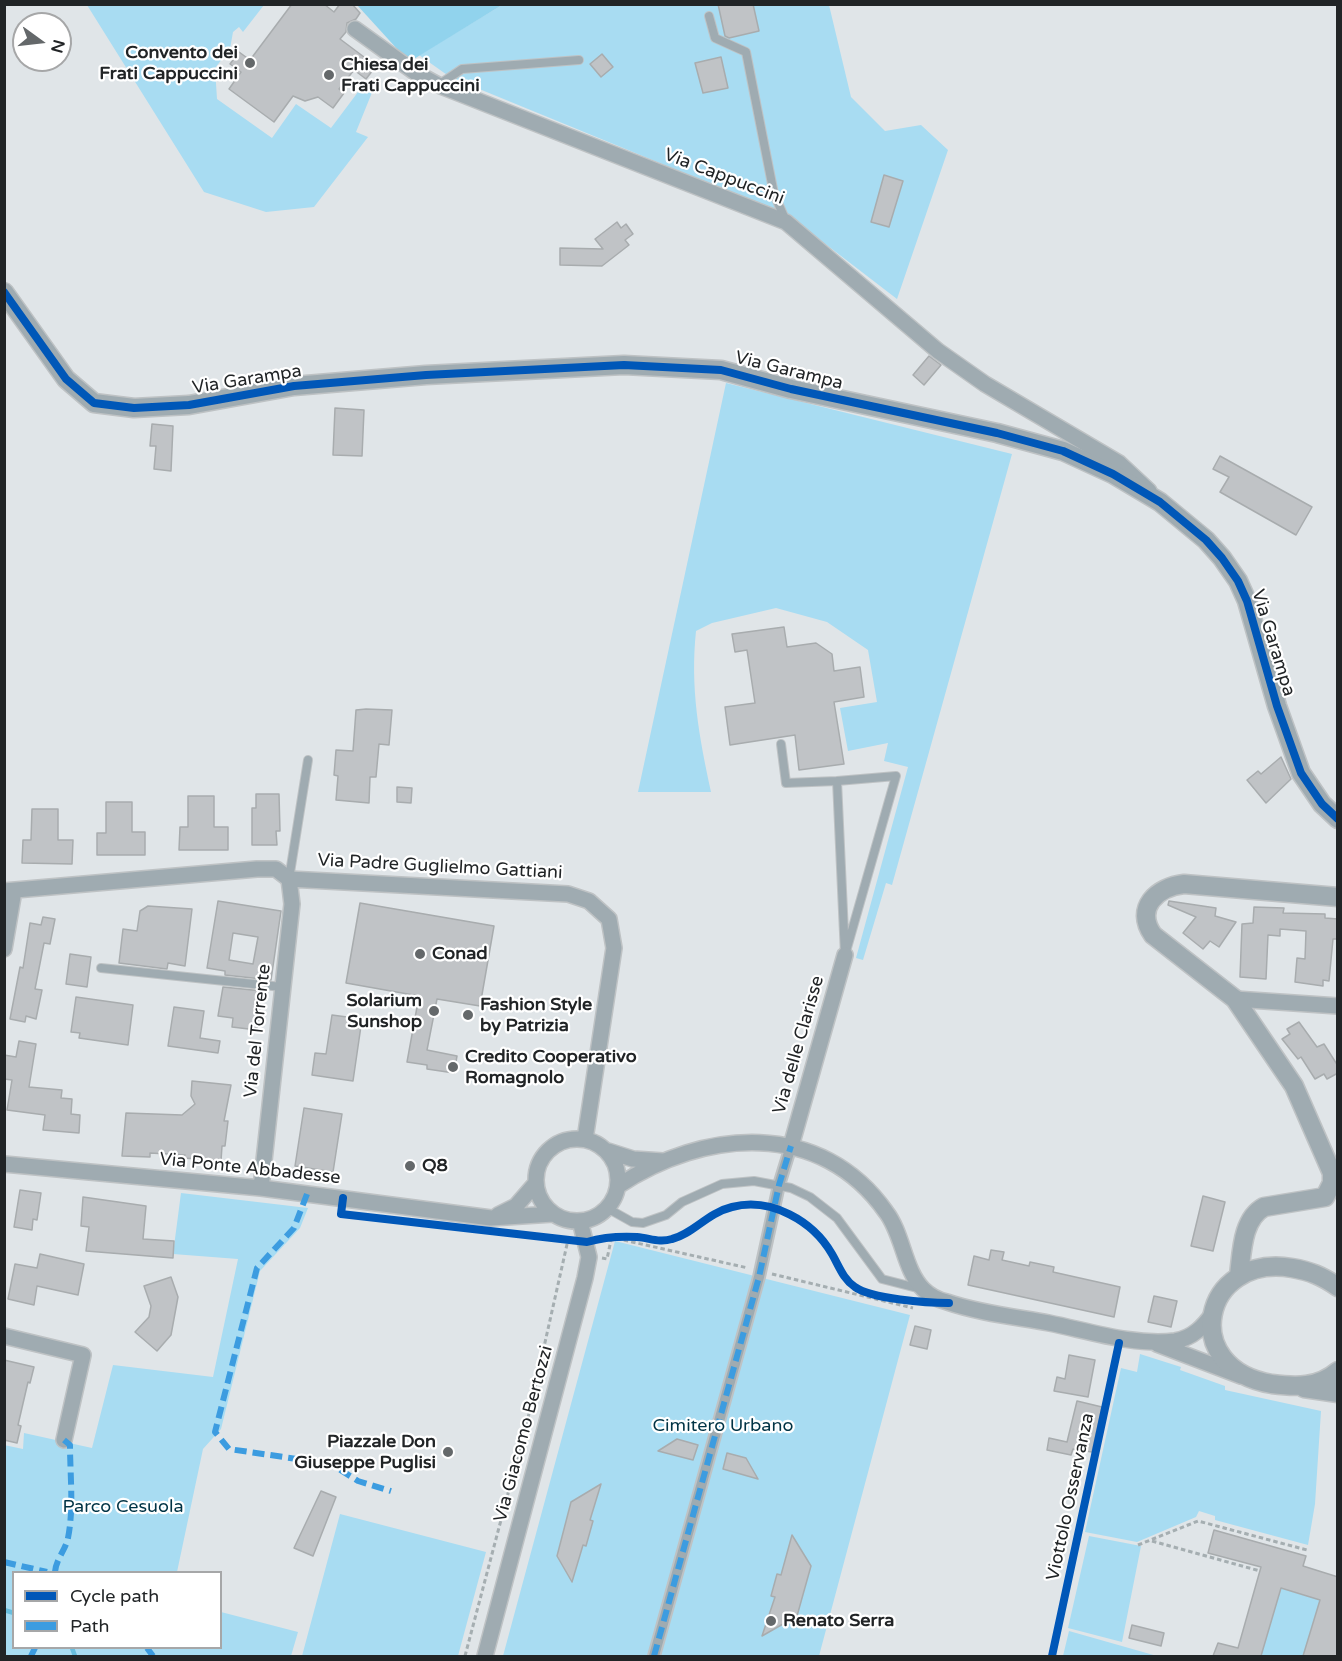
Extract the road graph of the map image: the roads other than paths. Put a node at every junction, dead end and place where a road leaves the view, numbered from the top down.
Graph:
1 (709, 16) dead end
2 (355, 29) dead end
3 (579, 60) dead end
4 (436, 87) junction
5 (786, 222) junction
6 (4, 292) edge
7 (1160, 502) junction
8 (782, 744) dead end
9 (308, 760) dead end
10 (837, 781) junction
11 (1338, 819) edge
12 (289, 879) junction
13 (10, 891) edge
14 (1338, 897) edge
15 (4, 950) edge
16 (845, 955) junction
17 (101, 968) dead end
18 (282, 987) junction
19 (1235, 999) junction
20 (1338, 1006) edge
21 (585, 1139) junction
22 (791, 1146) junction
23 (608, 1151) junction
24 (663, 1161) junction
25 (5, 1165) edge
26 (536, 1183) junction
27 (778, 1185) junction
28 (618, 1186) junction
29 (261, 1188) junction
30 (1331, 1195) edge
31 (607, 1208) junction
32 (553, 1214) junction
33 (491, 1218) junction
34 (580, 1221) junction
35 (1313, 1272) junction
36 (1239, 1275) junction
37 (1338, 1275) edge
38 (1338, 1287) edge
39 (918, 1300) junction
40 (1214, 1312) junction
41 (4, 1336) edge
42 (1152, 1342) junction
43 (1338, 1371) edge
44 (1247, 1378) junction
45 (1317, 1383) junction
46 (1338, 1384) edge
47 (1297, 1386) junction
48 (1338, 1393) edge
49 (64, 1440) dead end
50 (485, 1656) edge
51 (654, 1656) edge

1 - 5 lane
2 - 4 street, Via Cappuccini
3 - 4 lane
4 - 5 street, Via Cappuccini
5 - 7 street, Via Cappuccini
6 - 7 street, Via Garampa
7 - 11 street, Via Garampa
8 - 10 lane
9 - 12 lane, Via del Torrente
10 - 16 lane
10 - 16 lane
12 - 13 street
12 - 18 street, Via del Torrente
12 - 21 street, Via Padre Guglielmo Gattiani
13 - 15 street
14 - 19 street
16 - 22 street, Via delle Clarisse
17 - 18 lane
18 - 29 street, Via del Torrente
19 - 20 street
19 - 30 street
21 - 23 street
21 - 26 street
22 - 24 street
22 - 27 street
22 - 39 street
23 - 24 street
23 - 28 street
24 - 28 street
25 - 29 street, Via Ponte Abbadesse
26 - 32 street
26 - 33 street
27 - 31 lane
27 - 39 lane
27 - 51 street
28 - 31 street
29 - 33 street, Via Ponte Abbadesse
30 - 36 street
31 - 34 street
32 - 33 street, Via Ponte Abbadesse
32 - 34 street
34 - 50 street, Via Giacomo Bertozzi
35 - 36 street
35 - 37 street
35 - 38 street
36 - 40 street
39 - 42 street
40 - 42 street
40 - 44 street
41 - 49 street
42 - 44 street
43 - 45 street
44 - 47 street
45 - 46 street
45 - 47 street
47 - 48 street

